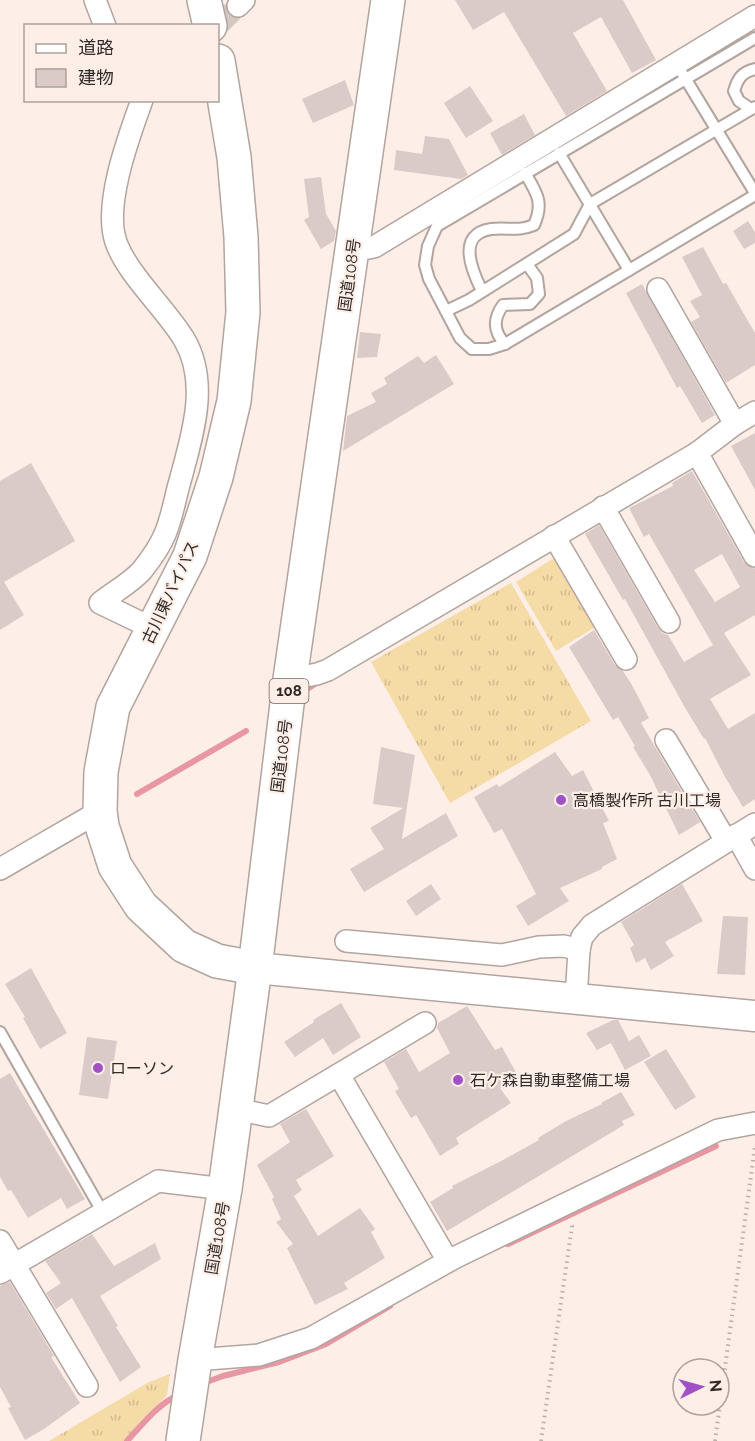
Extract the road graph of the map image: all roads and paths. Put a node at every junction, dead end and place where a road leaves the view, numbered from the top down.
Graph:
1 (95, 0) edge
2 (204, 0) edge
3 (388, 0) edge
4 (755, 16) edge
5 (104, 24) edge
6 (210, 24) edge
7 (755, 38) edge
8 (219, 68) edge
9 (755, 69) edge
10 (681, 71) junction
11 (141, 102) edge
12 (753, 108) edge
13 (717, 130) junction
14 (560, 153) junction
15 (525, 173) junction
16 (755, 194) edge
17 (590, 204) junction
18 (352, 251) junction
19 (527, 264) junction
20 (629, 270) junction
21 (658, 289) dead end
22 (482, 291) junction
23 (446, 311) junction
24 (505, 344) junction
25 (755, 412) edge
26 (735, 424) junction
27 (703, 462) junction
28 (608, 515) junction
29 (559, 544) junction
30 (755, 556) edge
31 (669, 622) dead end
32 (154, 629) junction
33 (626, 659) dead end
34 (290, 679) junction
35 (666, 740) dead end
36 (100, 811) junction
37 (755, 824) edge
38 (731, 838) junction
39 (0, 869) edge
40 (755, 869) edge
41 (346, 941) dead end
42 (579, 950) junction
43 (255, 968) junction
44 (576, 999) junction
45 (755, 1016) edge
46 (425, 1023) dead end
47 (0, 1032) edge
48 (339, 1075) junction
49 (236, 1109) junction
50 (755, 1123) edge
51 (755, 1146) edge
52 (225, 1189) junction
53 (103, 1213) junction
54 (572, 1226) dead end
55 (0, 1241) edge
56 (448, 1262) junction
57 (7, 1269) edge
58 (192, 1381) junction
59 (87, 1386) dead end
60 (183, 1441) edge
61 (540, 1441) edge
62 (715, 1441) edge

1 - 5 street
2 - 6 highway
3 - 18 highway, 国道108号 / 108
4 - 10 street
7 - 10 lane
8 - 32 highway, 古川東バイパス
9 - 12 lane
10 - 13 lane
10 - 14 lane
10 - 18 street
11 - 32 street
12 - 13 lane
13 - 16 lane
13 - 17 lane
14 - 15 lane
14 - 17 lane
15 - 22 lane
15 - 23 lane
16 - 20 lane
17 - 19 lane
17 - 20 lane
18 - 34 highway, 国道108号 / 108
19 - 22 lane
19 - 24 lane
20 - 24 lane
21 - 26 street
22 - 23 lane
23 - 24 lane
25 - 26 street
26 - 27 street
27 - 28 street
27 - 30 street
28 - 29 street
28 - 31 street
29 - 33 street
29 - 34 street
32 - 36 highway, 古川東バイパス
34 - 43 highway, 国道108号 / 108
35 - 38 street
36 - 39 street
36 - 43 highway, 古川東バイパス
37 - 38 street
38 - 40 street
38 - 42 street
41 - 42 street
42 - 44 street
43 - 44 street
43 - 49 highway, 国道108号 / 108
44 - 45 street
46 - 48 street
47 - 53 lane
48 - 49 street
48 - 56 street
49 - 52 highway, 国道108号 / 108
50 - 56 street
51 - 62 path
52 - 53 street
52 - 58 highway, 国道108号 / 108
53 - 57 street
54 - 61 path
55 - 57 street
56 - 58 street
57 - 59 street
58 - 60 highway, 国道108号 / 108

